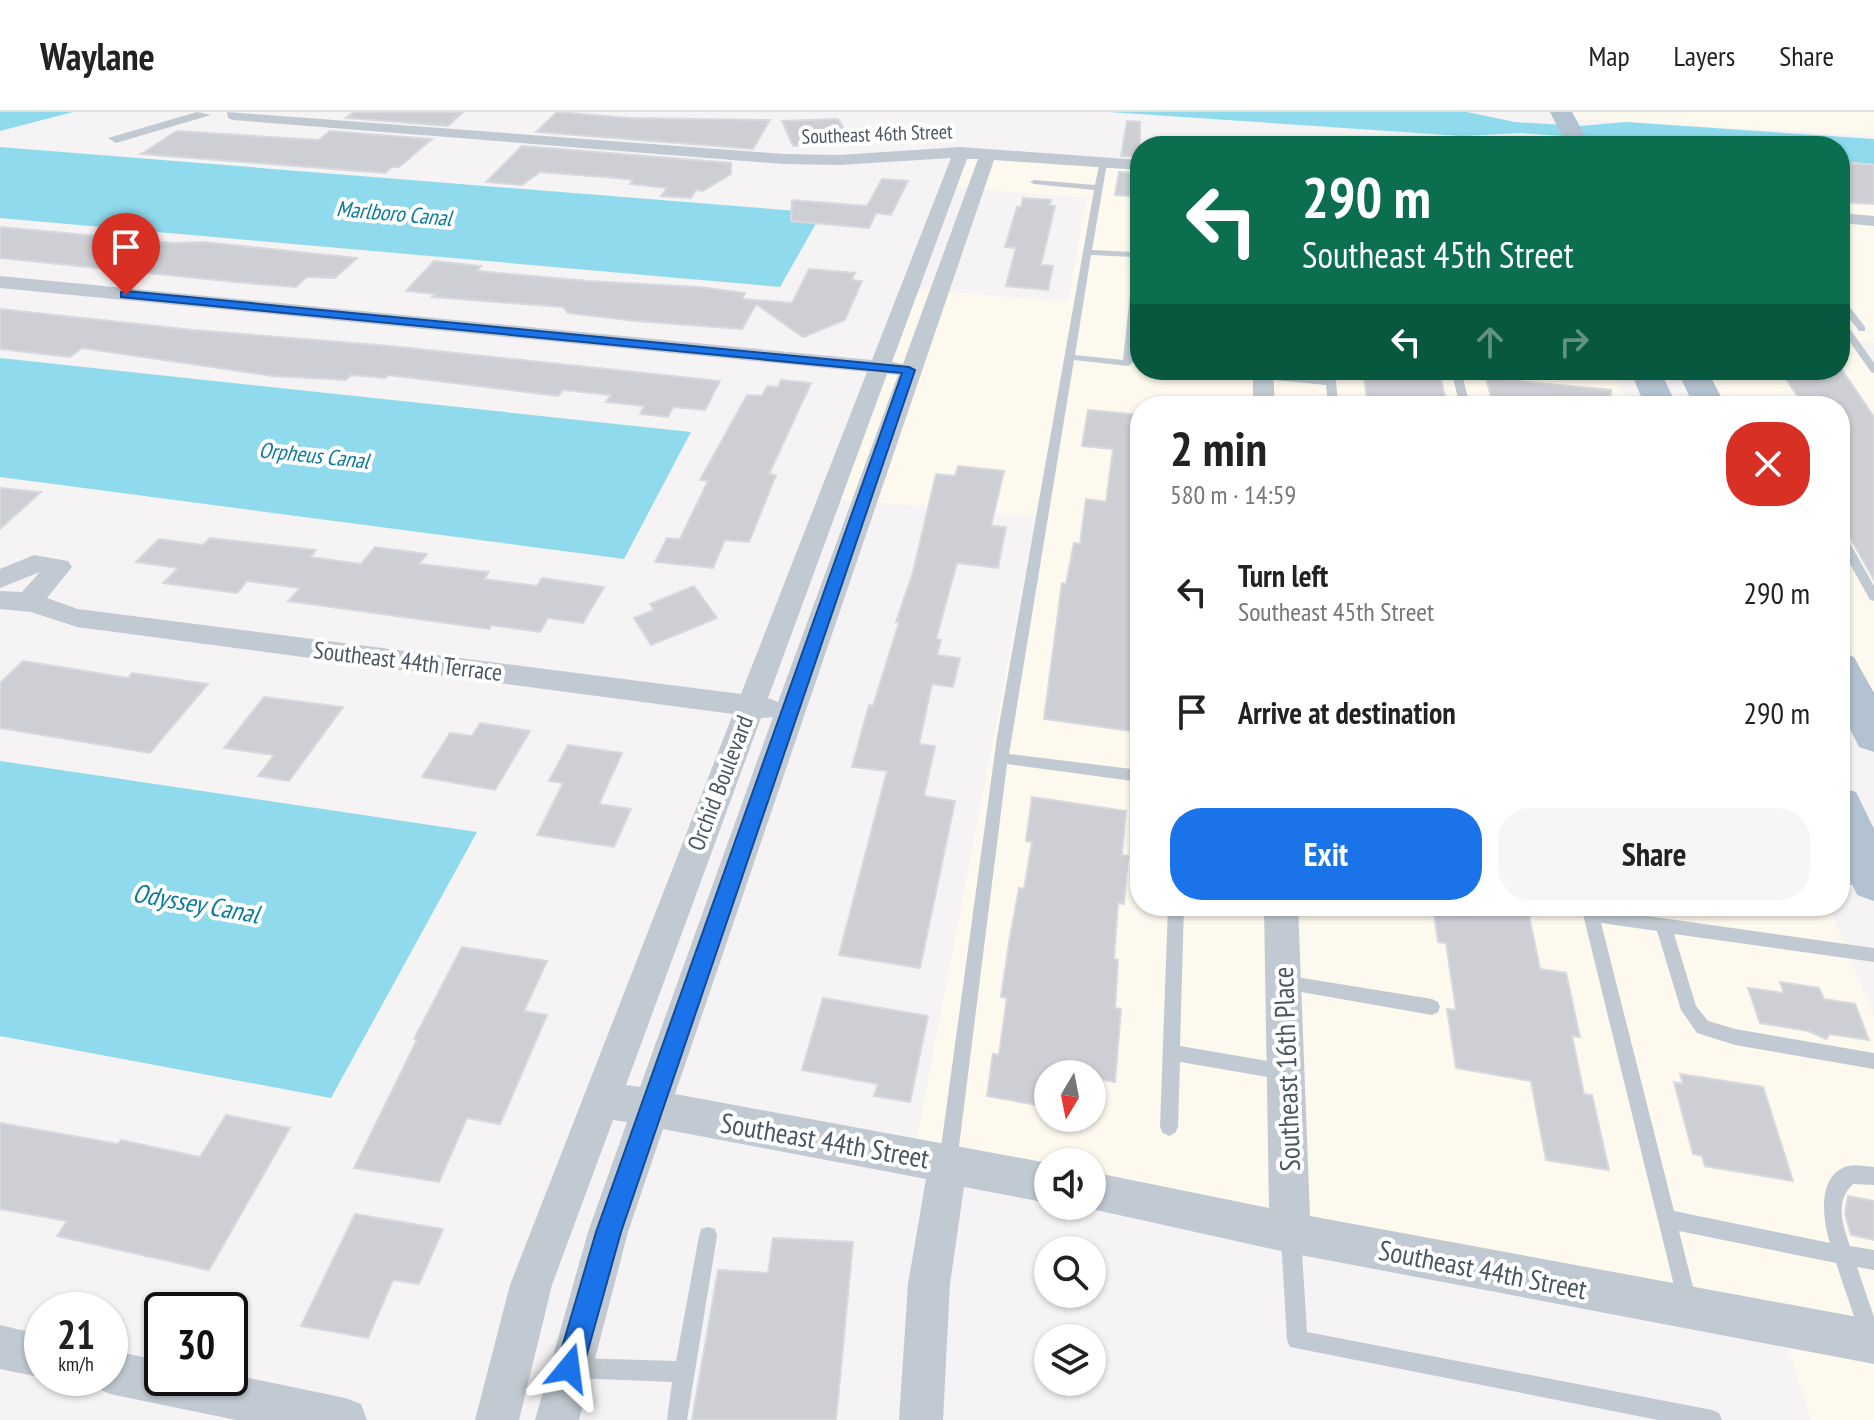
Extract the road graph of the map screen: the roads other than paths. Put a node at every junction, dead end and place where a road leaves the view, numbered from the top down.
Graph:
1 (203, 114) edge
2 (236, 114) edge
3 (116, 138) dead end
4 (974, 153) junction
5 (1103, 163) junction
6 (1130, 164) edge
7 (1034, 182) dead end
8 (1099, 188) junction
9 (1850, 219) edge
10 (1874, 221) edge
11 (1088, 252) junction
12 (1130, 254) edge
13 (0, 282) edge
14 (1850, 314) edge
15 (1850, 328) edge
16 (1862, 329) junction
17 (1874, 330) edge
18 (1850, 338) edge
19 (1130, 343) edge
20 (1071, 357) junction
21 (1128, 363) joint
22 (894, 369) junction
23 (1874, 370) edge
24 (1316, 380) edge
25 (1331, 382) joint
26 (1332, 396) edge
27 (1850, 554) edge
28 (0, 579) edge
29 (1874, 597) edge
30 (31, 599) junction
31 (0, 600) edge
32 (1850, 687) edge
33 (749, 706) junction
34 (789, 711) junction
35 (1874, 735) edge
36 (1001, 758) junction
37 (1130, 775) edge
38 (1850, 828) edge
39 (1850, 878) edge
40 (1874, 881) edge
41 (1176, 916) edge
42 (1281, 916) edge
43 (1591, 916) edge
44 (1619, 916) edge
45 (1663, 925) junction
46 (1874, 955) edge
47 (1283, 982) junction
48 (1432, 1007) dead end
49 (1172, 1053) junction
50 (1874, 1061) edge
51 (1286, 1072) junction
52 (602, 1099) junction
53 (652, 1107) junction
54 (1169, 1127) dead end
55 (948, 1162) junction
56 (1874, 1176) edge
57 (1034, 1180) edge
58 (1106, 1195) edge
59 (1667, 1219) junction
60 (1290, 1233) junction
61 (708, 1236) dead end
62 (1843, 1255) junction
63 (1874, 1260) edge
64 (1688, 1307) junction
65 (1873, 1343) edge
66 (0, 1347) edge
67 (24, 1353) edge
68 (569, 1368) junction
69 (684, 1372) junction
70 (128, 1376) edge
71 (345, 1420) edge
72 (497, 1420) edge
73 (557, 1420) edge
74 (677, 1420) edge
75 (921, 1420) edge
76 (1712, 1420) edge

1 - 2 street, Southeast 46th Street
1 - 3 street, Southeast 46th Street
2 - 4 street, Southeast 46th Street
4 - 5 street, Southeast 46th Street
4 - 22 street, Orchid Boulevard
5 - 6 street, Southeast 46th Street
5 - 8 lane
7 - 8 lane
8 - 11 lane
9 - 10 street
11 - 12 lane
11 - 20 lane
13 - 22 street
14 - 16 lane
15 - 16 lane
16 - 17 lane
18 - 23 lane
19 - 21 lane
20 - 21 lane
20 - 36 lane
22 - 33 street, Orchid Boulevard
22 - 34 street, Orchid Boulevard
24 - 25 lane
25 - 26 lane
27 - 29 lane
28 - 30 street
30 - 31 street, Southeast 44th Terrace
30 - 33 street, Southeast 44th Terrace
32 - 35 main road
33 - 34 street, Southeast 44th Terrace
33 - 52 street, Orchid Boulevard
34 - 53 street, Orchid Boulevard
36 - 37 lane
36 - 55 lane
38 - 40 main road
39 - 40 lane
41 - 49 lane
42 - 47 street, Southeast 16th Place
43 - 59 lane
44 - 45 lane
45 - 46 lane
45 - 50 lane
47 - 48 lane
47 - 51 street, Southeast 16th Place
49 - 51 lane
49 - 54 lane
51 - 60 street, Southeast 16th Place
52 - 53 street, Southeast 44th Street
52 - 72 street, Orchid Boulevard
53 - 55 street, Southeast 44th Street
53 - 68 street, Orchid Boulevard
55 - 57 street, Southeast 44th Street
55 - 75 street
56 - 62 lane
58 - 60 street, Southeast 44th Street
59 - 62 lane
59 - 64 lane
60 - 64 street, Southeast 44th Street
60 - 76 lane
61 - 69 lane
62 - 63 lane
62 - 65 lane
64 - 65 street, Southeast 44th Street
66 - 67 street
68 - 69 lane
68 - 73 street, Orchid Boulevard
69 - 74 lane
70 - 71 street

